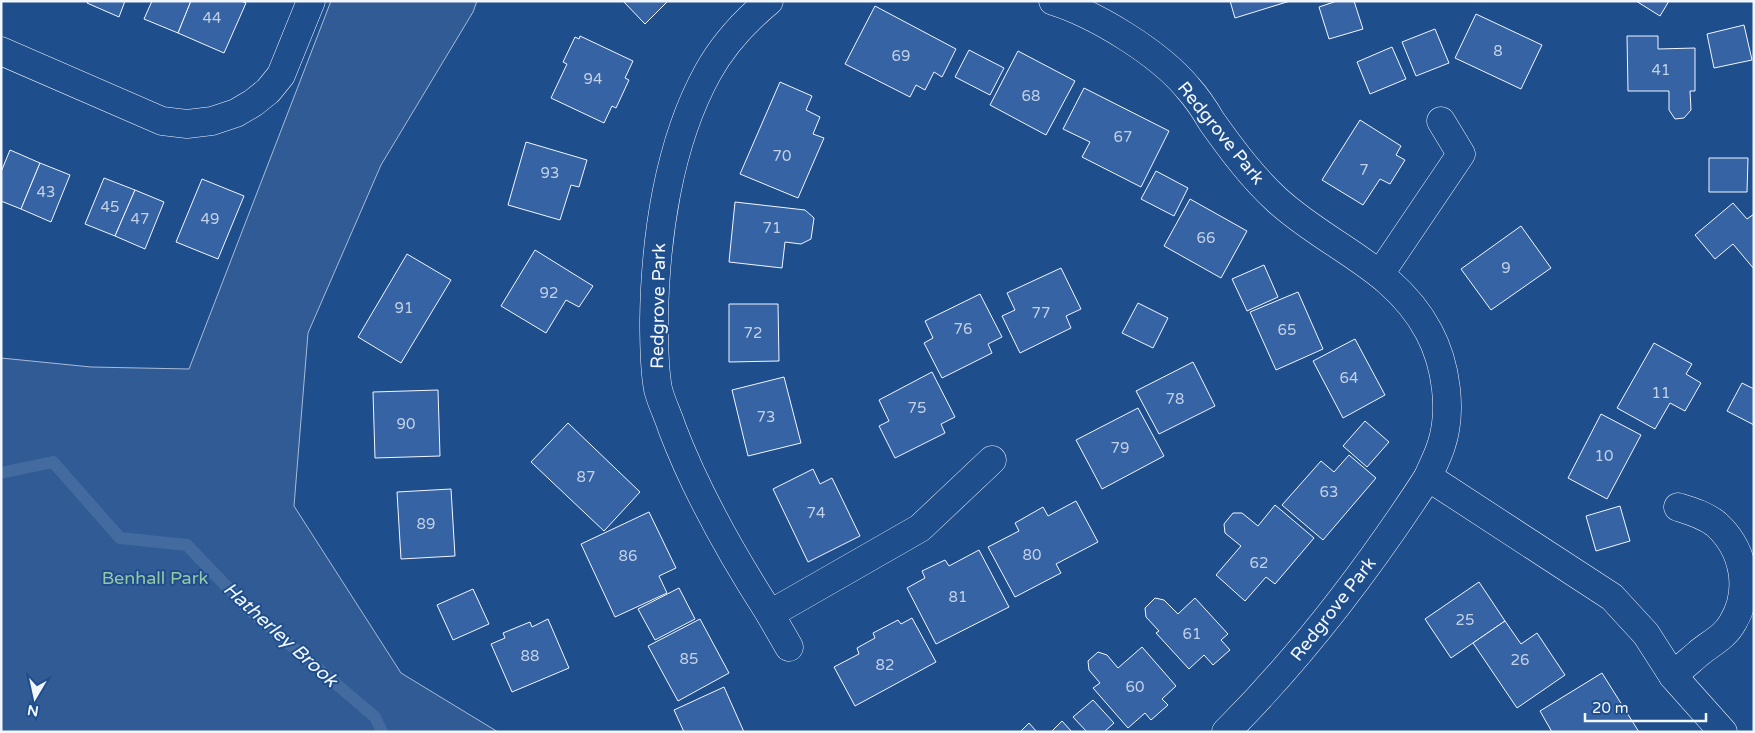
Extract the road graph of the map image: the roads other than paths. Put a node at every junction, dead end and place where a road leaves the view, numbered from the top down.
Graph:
1 (311, 1) edge
2 (768, 1) edge
3 (1053, 1) edge
4 (1090, 7) edge
5 (1, 52) edge
6 (1441, 121) dead end
7 (1380, 274) junction
8 (992, 460) dead end
9 (1428, 477) junction
10 (1678, 507) dead end
11 (770, 614) junction
12 (789, 647) dead end
13 (1673, 676) junction
14 (1226, 732) edge
15 (1723, 732) edge

1 - 5 street
2 - 11 street, Redgrove Park
3 - 4 street, Redgrove Park
4 - 7 street, Redgrove Park
6 - 7 street
7 - 9 street, Redgrove Park
8 - 11 street
9 - 13 street
9 - 14 street, Redgrove Park
10 - 13 street
11 - 12 street, Redgrove Park
13 - 15 street

